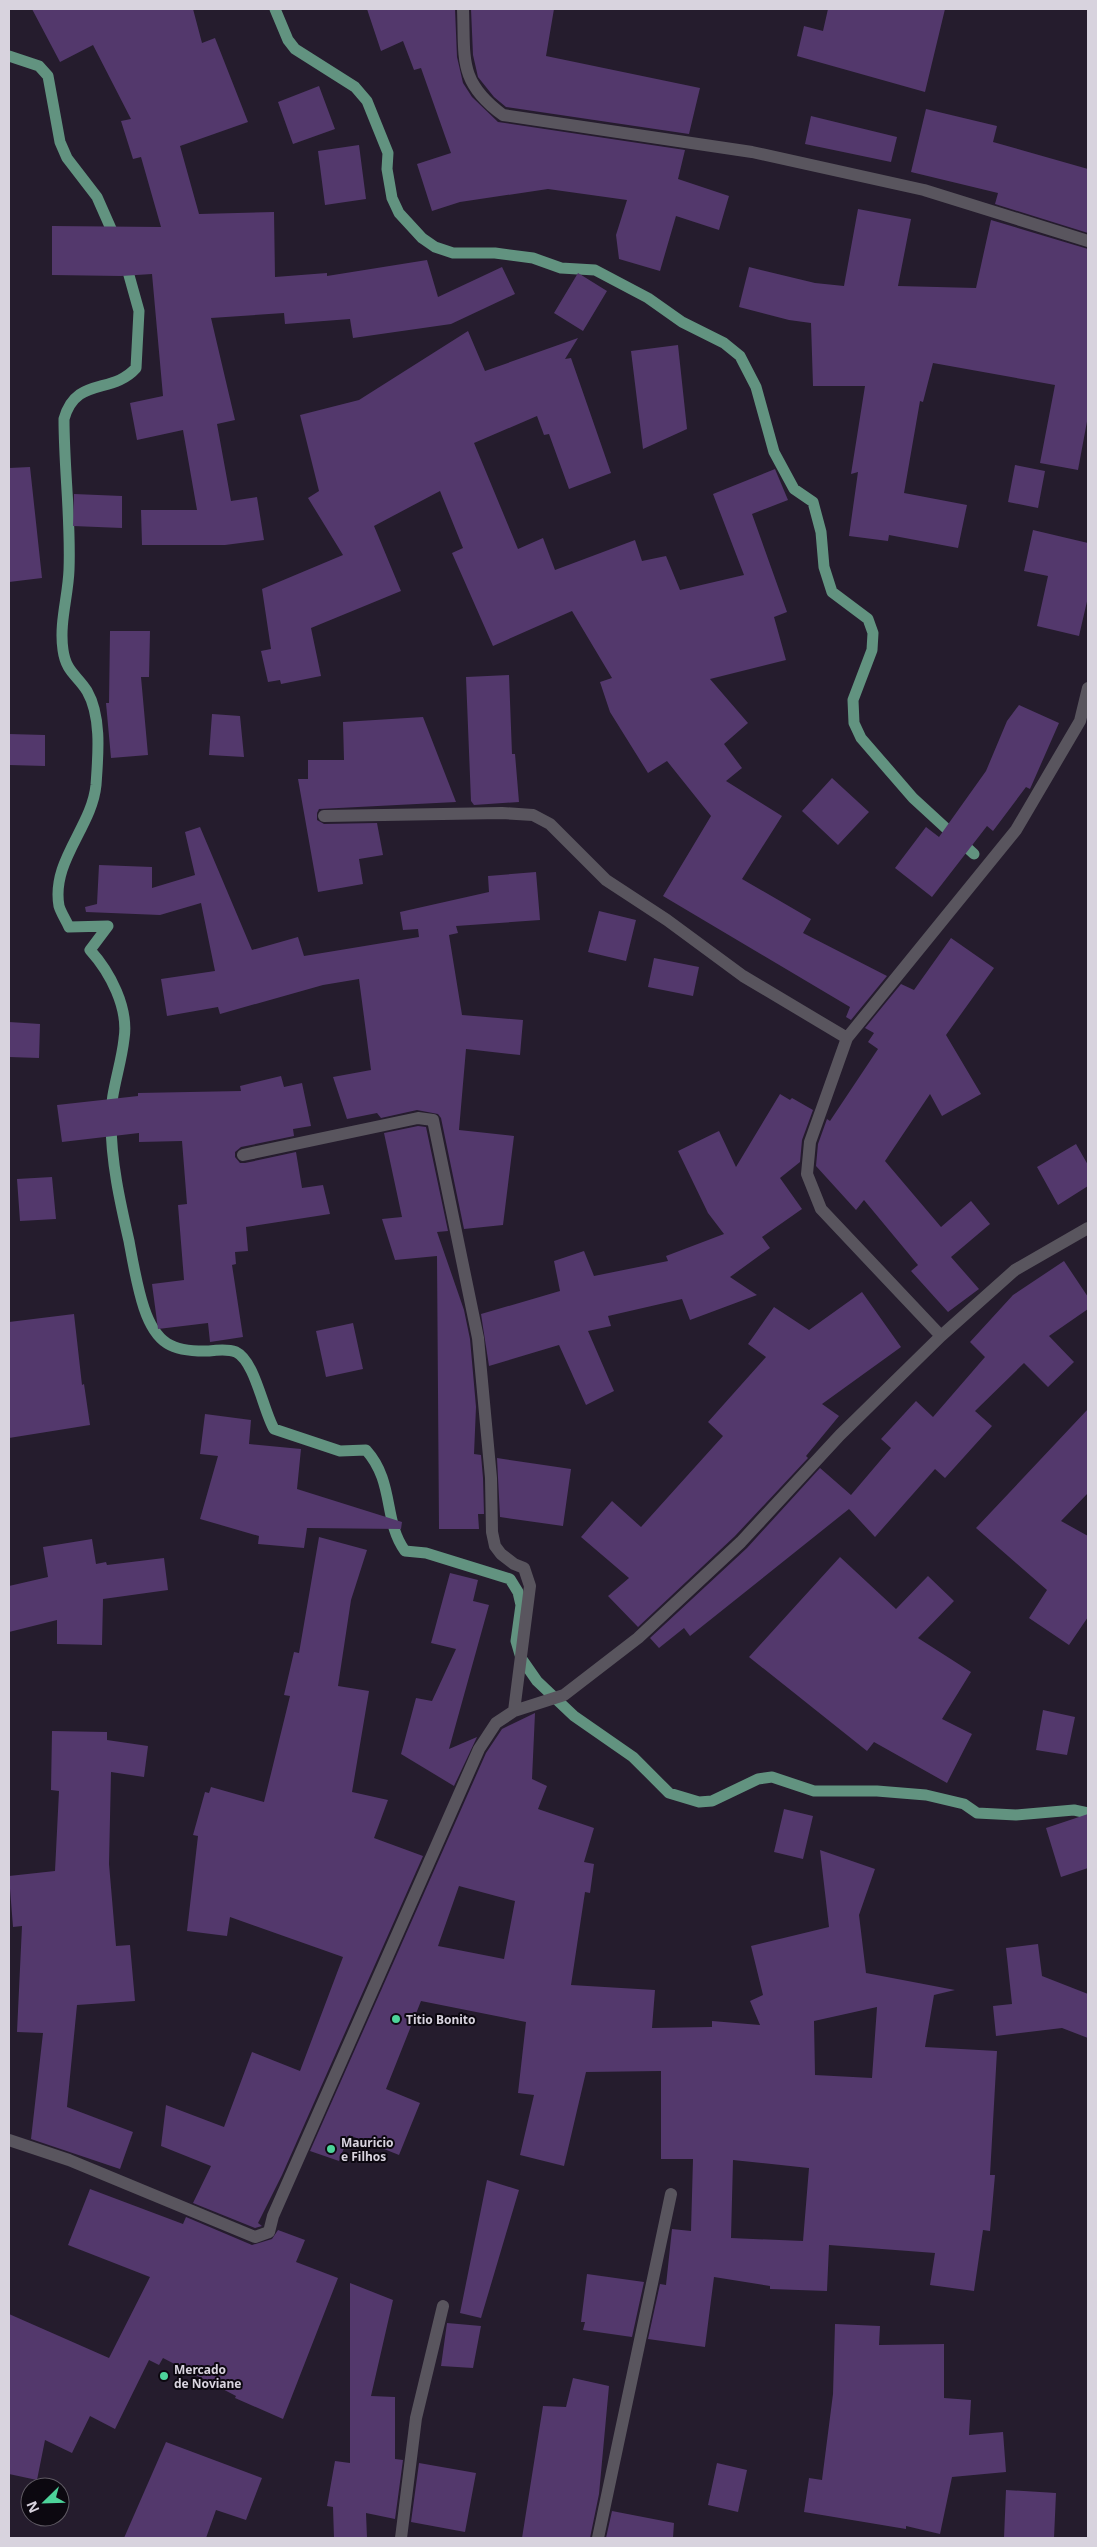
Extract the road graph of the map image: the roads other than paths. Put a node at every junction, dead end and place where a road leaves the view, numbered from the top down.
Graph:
1 (463, 9) edge
2 (1088, 241) edge
3 (1088, 688) edge
4 (1084, 722) edge
5 (324, 816) dead end
6 (847, 1038) junction
7 (243, 1155) dead end
8 (1088, 1228) edge
9 (941, 1336) junction
10 (514, 1711) junction
11 (9, 2140) edge
12 (671, 2194) dead end
13 (443, 2306) dead end
14 (401, 2538) edge
15 (598, 2538) edge

1 - 2 street
3 - 4 street
4 - 6 street
5 - 6 street
6 - 9 street
7 - 10 street
8 - 9 street
9 - 10 street
10 - 11 street
12 - 15 street
13 - 14 street

